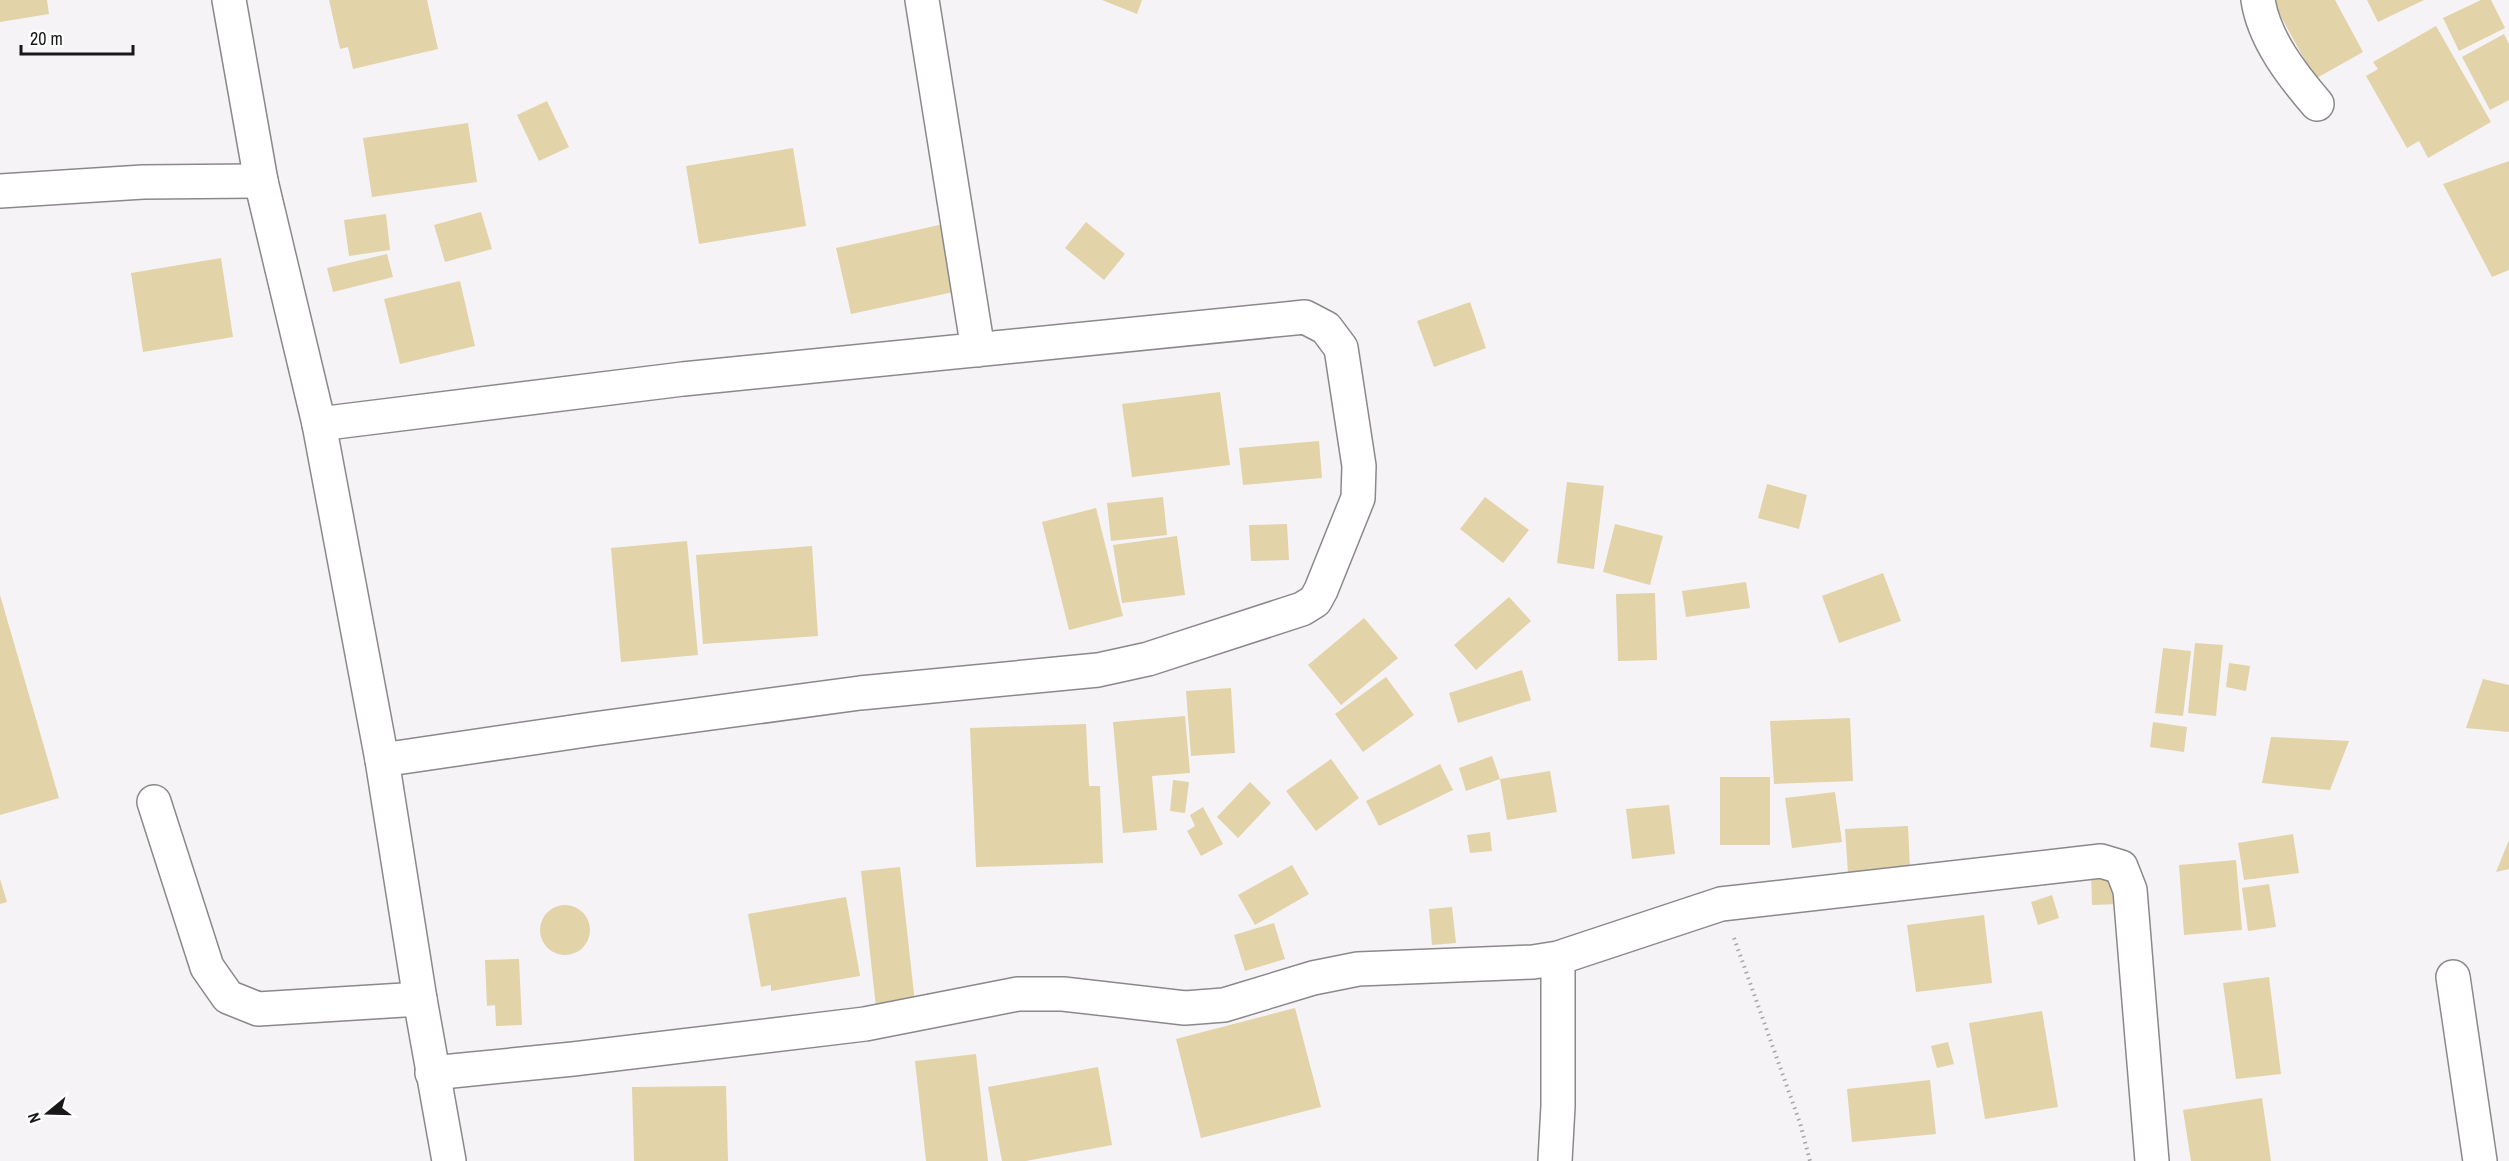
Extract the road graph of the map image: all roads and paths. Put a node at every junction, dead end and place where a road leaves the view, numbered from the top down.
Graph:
1 (229, 0) edge
2 (922, 0) edge
3 (2258, 0) edge
4 (2318, 104) dead end
5 (261, 181) junction
6 (0, 191) edge
7 (978, 350) junction
8 (320, 424) junction
9 (382, 760) junction
10 (154, 802) dead end
11 (1721, 904) junction
12 (1558, 958) junction
13 (2453, 977) dead end
14 (420, 999) junction
15 (432, 1073) junction
16 (449, 1161) edge
17 (1555, 1161) edge
18 (1810, 1161) edge
19 (2152, 1161) edge
20 (2480, 1161) edge

1 - 5 street
2 - 7 street
3 - 4 street
5 - 6 street
5 - 8 street
7 - 8 street
7 - 9 street
8 - 9 street
9 - 14 street
10 - 14 street
11 - 12 street
11 - 18 path
11 - 19 street
12 - 15 street
12 - 17 street
13 - 20 street
14 - 15 street
15 - 16 street

